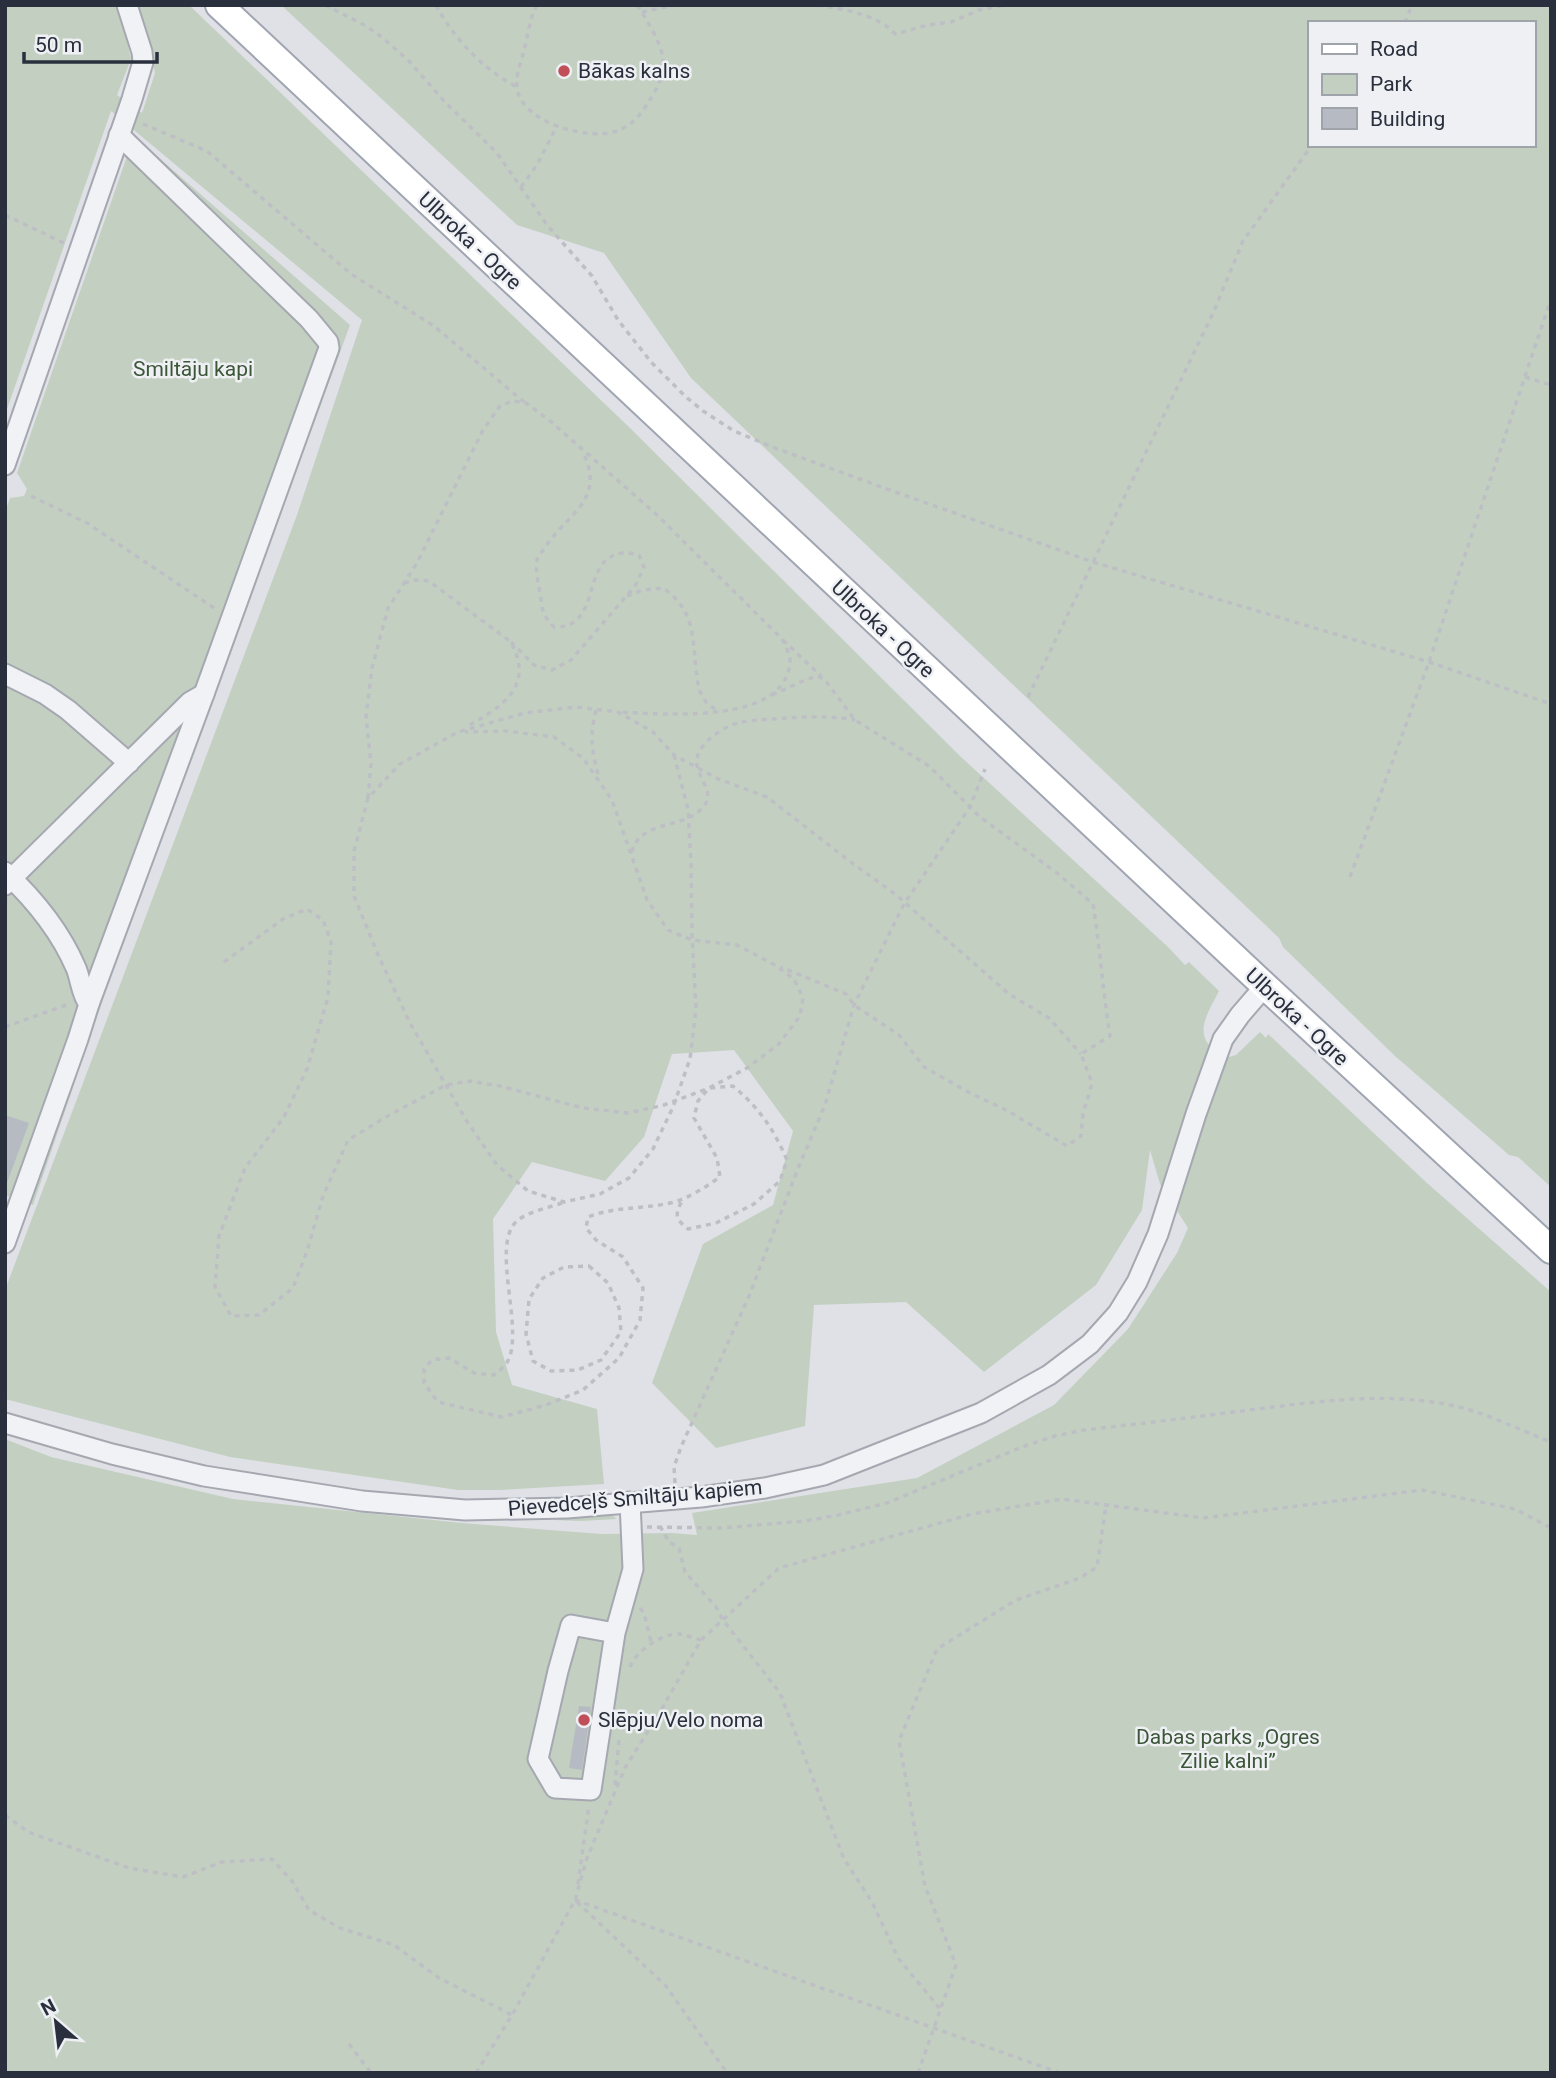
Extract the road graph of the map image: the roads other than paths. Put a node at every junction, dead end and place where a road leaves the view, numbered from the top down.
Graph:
1 (127, 5) edge
2 (219, 5) edge
3 (122, 126) junction
4 (5, 465) edge
5 (5, 674) edge
6 (204, 694) junction
7 (129, 763) junction
8 (8, 878) edge
9 (1265, 986) junction
10 (86, 1001) junction
11 (5, 1243) edge
12 (1551, 1250) edge
13 (5, 1423) edge
14 (630, 1502) junction
15 (615, 1633) junction

1 - 3 street
2 - 9 main road, Ulbroka - Ogre
3 - 4 street
3 - 6 street
5 - 7 street
6 - 7 street
6 - 10 street
7 - 8 street
8 - 10 street
9 - 12 main road, Ulbroka - Ogre
9 - 14 street, Pievedceļš Smiltāju kapiem
10 - 11 street
13 - 14 street, Pievedceļš Smiltāju kapiem
14 - 15 street
15 - 15 street

